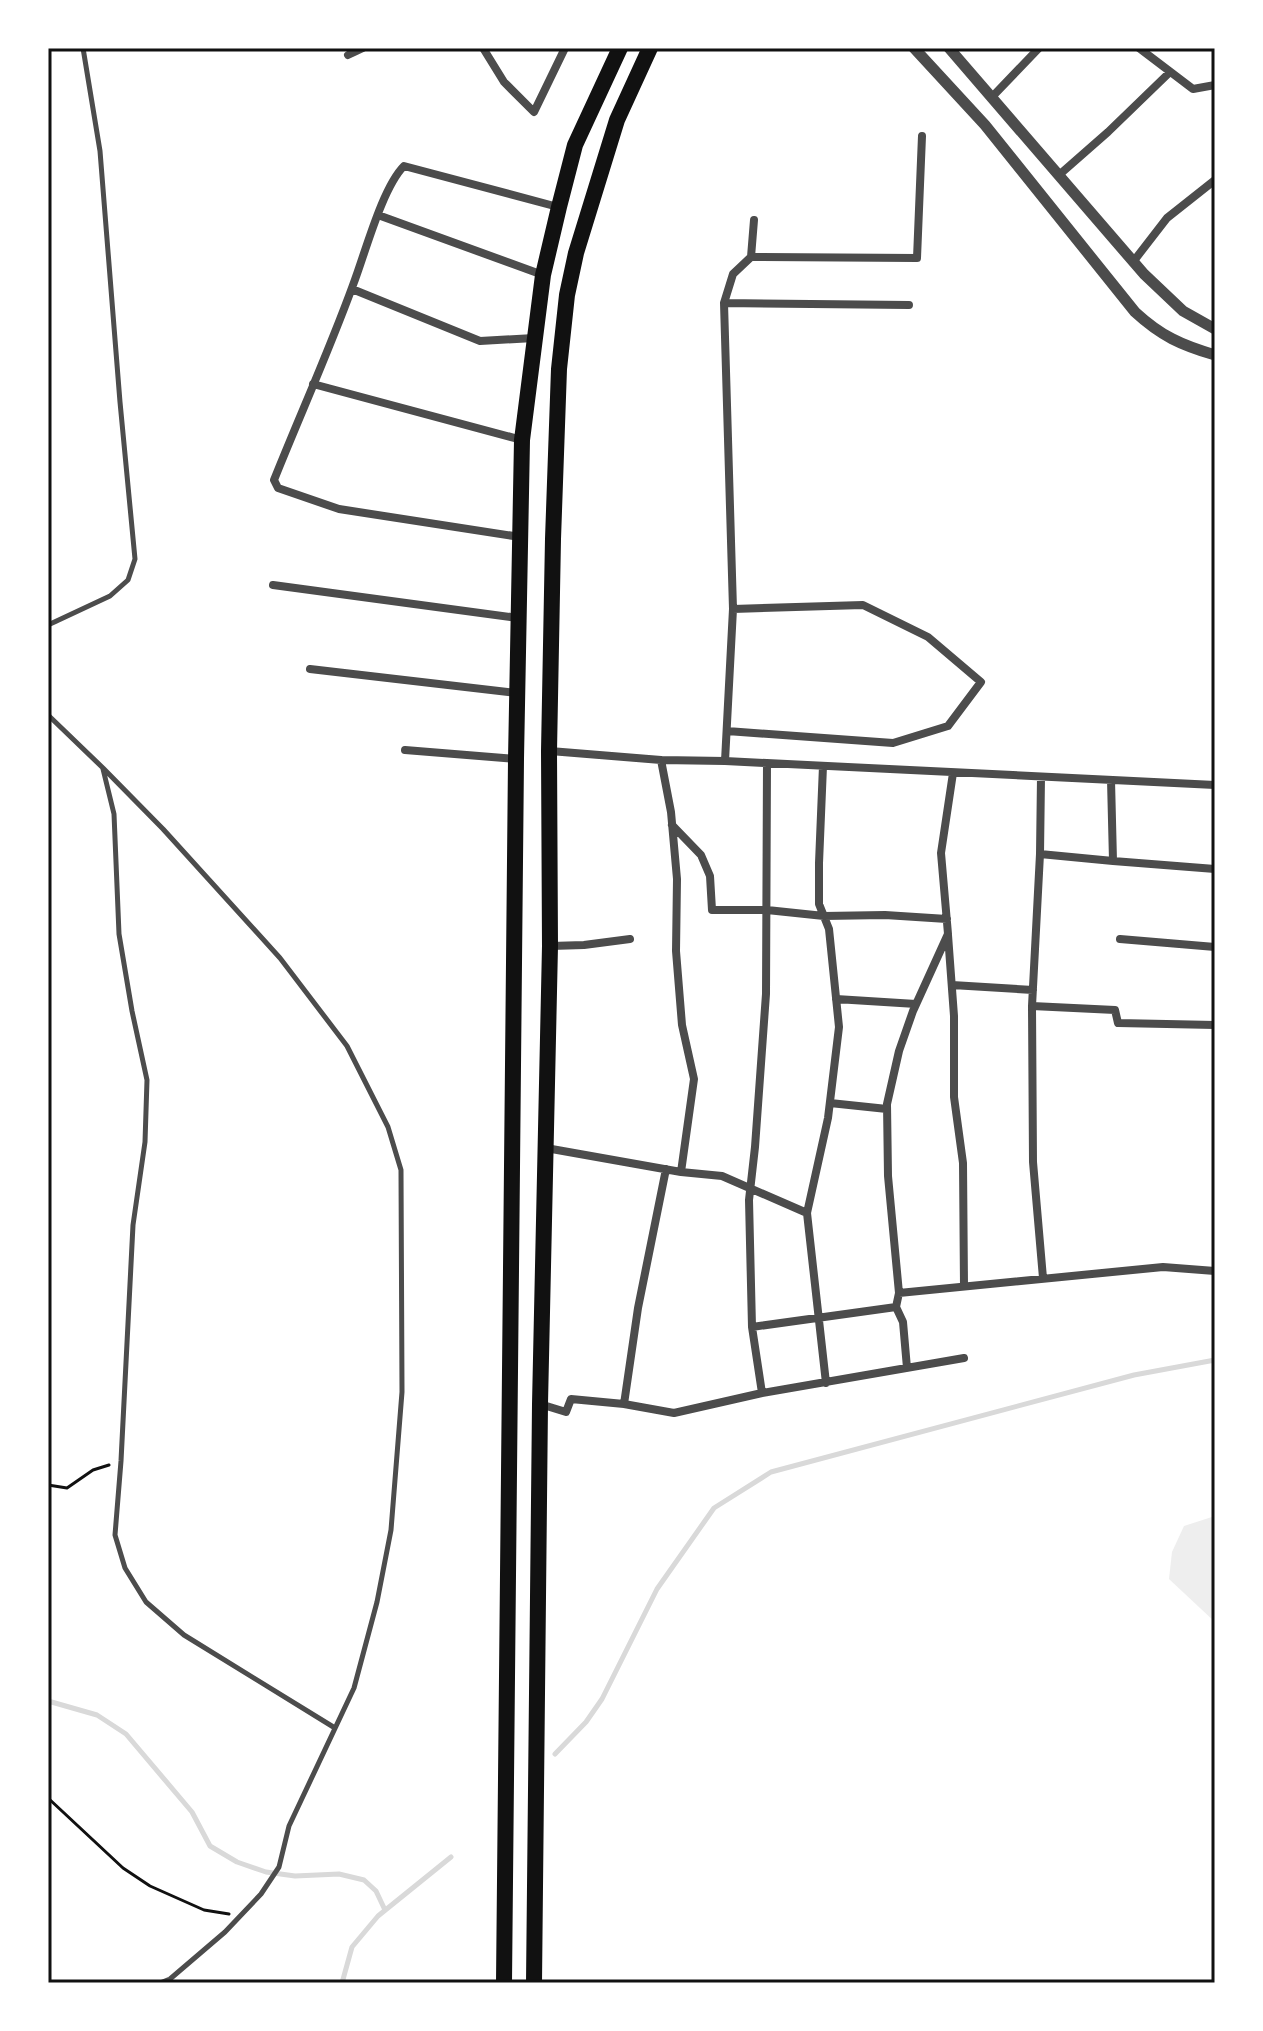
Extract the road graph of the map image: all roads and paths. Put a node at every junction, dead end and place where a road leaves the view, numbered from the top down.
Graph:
1 (83, 48) edge
2 (363, 48) edge
3 (483, 48) edge
4 (565, 48) edge
5 (620, 48) edge
6 (650, 48) edge
7 (914, 48) edge
8 (949, 48) edge
9 (1039, 48) edge
10 (1139, 48) edge
11 (348, 55) dead end
12 (1170, 72) junction
13 (1215, 85) edge
14 (992, 97) junction
15 (922, 136) dead end
16 (1059, 175) junction
17 (1215, 180) edge
18 (559, 207) junction
19 (378, 215) junction
20 (754, 220) dead end
21 (751, 257) junction
22 (1133, 262) junction
23 (543, 275) junction
24 (352, 289) junction
25 (724, 303) junction
26 (909, 305) dead end
27 (1215, 329) edge
28 (535, 337) junction
29 (1215, 355) edge
30 (313, 384) junction
31 (522, 440) junction
32 (520, 537) junction
33 (273, 585) dead end
34 (733, 609) junction
35 (518, 618) junction
36 (48, 625) edge
37 (310, 669) dead end
38 (517, 693) junction
39 (48, 715) edge
40 (727, 731) junction
41 (405, 750) dead end
42 (549, 751) junction
43 (516, 759) junction
44 (661, 760) junction
45 (725, 761) junction
46 (767, 763) junction
47 (823, 766) junction
48 (103, 768) junction
49 (953, 773) junction
50 (1041, 777) junction
51 (1111, 780) junction
52 (1215, 785) edge
53 (672, 825) junction
54 (1040, 854) junction
55 (1113, 861) junction
56 (1215, 869) edge
57 (767, 910) junction
58 (824, 916) junction
59 (947, 919) junction
60 (948, 934) junction
61 (630, 939) dead end
62 (1120, 939) dead end
63 (550, 946) junction
64 (1215, 947) edge
65 (952, 985) junction
66 (1033, 990) junction
67 (836, 999) junction
68 (916, 1004) junction
69 (1032, 1006) junction
70 (1215, 1025) edge
71 (830, 1103) junction
72 (887, 1109) junction
73 (545, 1148) junction
74 (666, 1169) junction
75 (681, 1172) junction
76 (751, 1188) junction
77 (807, 1213) junction
78 (1215, 1271) edge
79 (1043, 1278) junction
80 (964, 1286) junction
81 (899, 1293) junction
82 (896, 1307) junction
83 (819, 1318) junction
84 (752, 1327) junction
85 (964, 1358) dead end
86 (907, 1368) junction
87 (826, 1383) junction
88 (762, 1393) junction
89 (540, 1404) junction
90 (624, 1404) junction
91 (121, 1461) junction
92 (48, 1485) edge
93 (335, 1728) junction
94 (48, 1798) edge
95 (241, 1915) junction
96 (160, 1983) edge
97 (504, 1983) edge
98 (534, 1983) edge

1 - 36 lane
2 - 11 street
3 - 4 street
5 - 18 highway
6 - 42 highway
7 - 29 street
8 - 14 street
9 - 14 street
10 - 12 street
12 - 13 street
12 - 16 street
14 - 16 street
15 - 21 street
16 - 22 street
17 - 22 street
18 - 19 street
18 - 23 highway
19 - 23 street
19 - 24 street
20 - 21 street
21 - 25 street
22 - 27 street
23 - 28 highway
24 - 28 street
24 - 30 street
25 - 26 street
25 - 34 street
28 - 31 highway
30 - 31 street
30 - 32 street
31 - 32 highway
32 - 35 highway
33 - 35 street
34 - 40 street
34 - 40 street
35 - 38 highway
37 - 38 street
38 - 43 highway
39 - 48 lane
40 - 45 street
41 - 43 street
42 - 44 street
42 - 63 highway
43 - 97 highway
44 - 45 street
44 - 53 street
45 - 46 street
46 - 47 street
46 - 57 street
47 - 49 street
47 - 58 street
48 - 91 lane
48 - 93 lane
49 - 50 street
49 - 59 street
50 - 51 street
50 - 54 street
51 - 52 street
51 - 55 street
53 - 57 street
53 - 75 street
54 - 55 street
54 - 66 street
55 - 56 street
57 - 58 street
57 - 76 street
58 - 59 street
58 - 67 street
59 - 60 street
60 - 65 street
60 - 68 street
61 - 63 street
62 - 64 street
63 - 73 highway
65 - 66 street
65 - 80 street
66 - 69 street
67 - 68 street
67 - 71 street
68 - 72 street
69 - 70 street
69 - 79 street
71 - 72 street
71 - 77 street
72 - 81 street
73 - 74 street
73 - 89 highway
74 - 75 street
74 - 90 street
75 - 76 street
76 - 77 street
76 - 84 street
77 - 83 street
78 - 79 street
79 - 80 street
80 - 81 street
81 - 82 street
82 - 83 street
82 - 86 street
83 - 84 street
83 - 87 street
84 - 88 street
85 - 86 street
86 - 87 street
87 - 88 street
88 - 90 street
89 - 90 street
89 - 98 highway
91 - 92 path
91 - 93 lane
93 - 95 lane
94 - 95 path
95 - 96 lane

